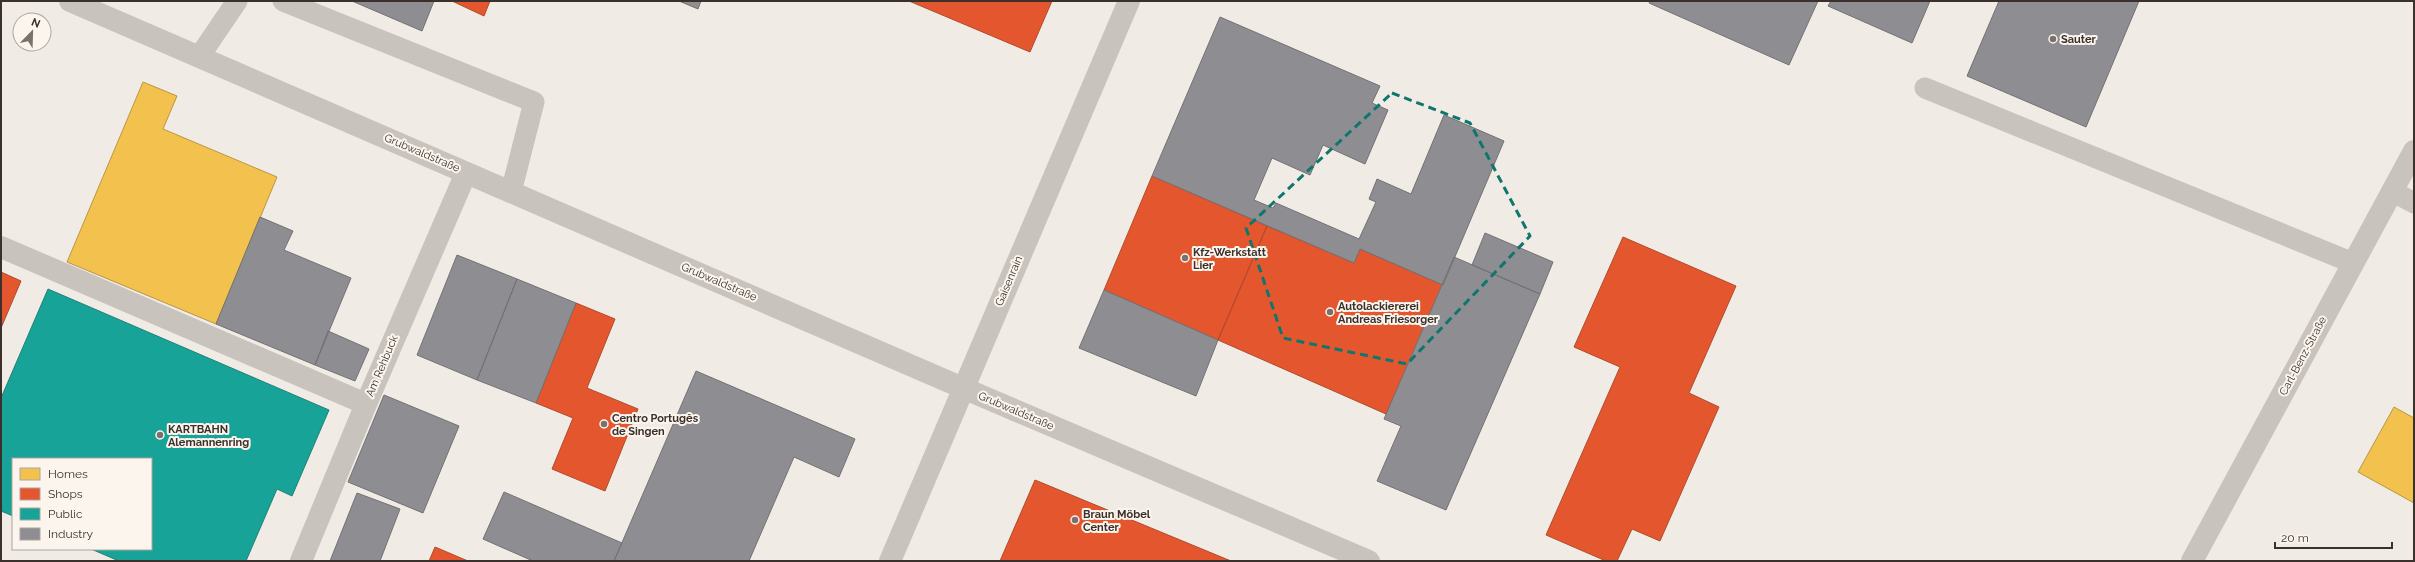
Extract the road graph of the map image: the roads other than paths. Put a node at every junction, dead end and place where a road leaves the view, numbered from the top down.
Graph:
1 (70, 1) edge
2 (237, 1) edge
3 (283, 1) edge
4 (1129, 1) edge
5 (199, 57) junction
6 (1925, 88) dead end
7 (2414, 151) edge
8 (466, 172) junction
9 (511, 192) junction
10 (2392, 192) junction
11 (2414, 203) edge
12 (1, 247) edge
13 (2353, 263) junction
14 (963, 388) junction
15 (366, 404) junction
16 (301, 561) edge
17 (890, 561) edge
18 (1369, 561) edge
19 (2192, 561) edge

1 - 5 street, Grubwaldstraße
2 - 5 lane
3 - 9 lane
4 - 14 street, Gaisenrain
5 - 8 street, Grubwaldstraße
6 - 13 lane
7 - 10 street, Carl-Benz-Straße
8 - 9 street, Grubwaldstraße
8 - 15 street, Am Rehbuck
9 - 14 street, Grubwaldstraße
10 - 11 lane
10 - 13 street, Carl-Benz-Straße
12 - 15 street
13 - 19 street, Carl-Benz-Straße
14 - 17 street, Gaisenrain
14 - 18 street, Grubwaldstraße
15 - 16 street, Am Rehbuck

